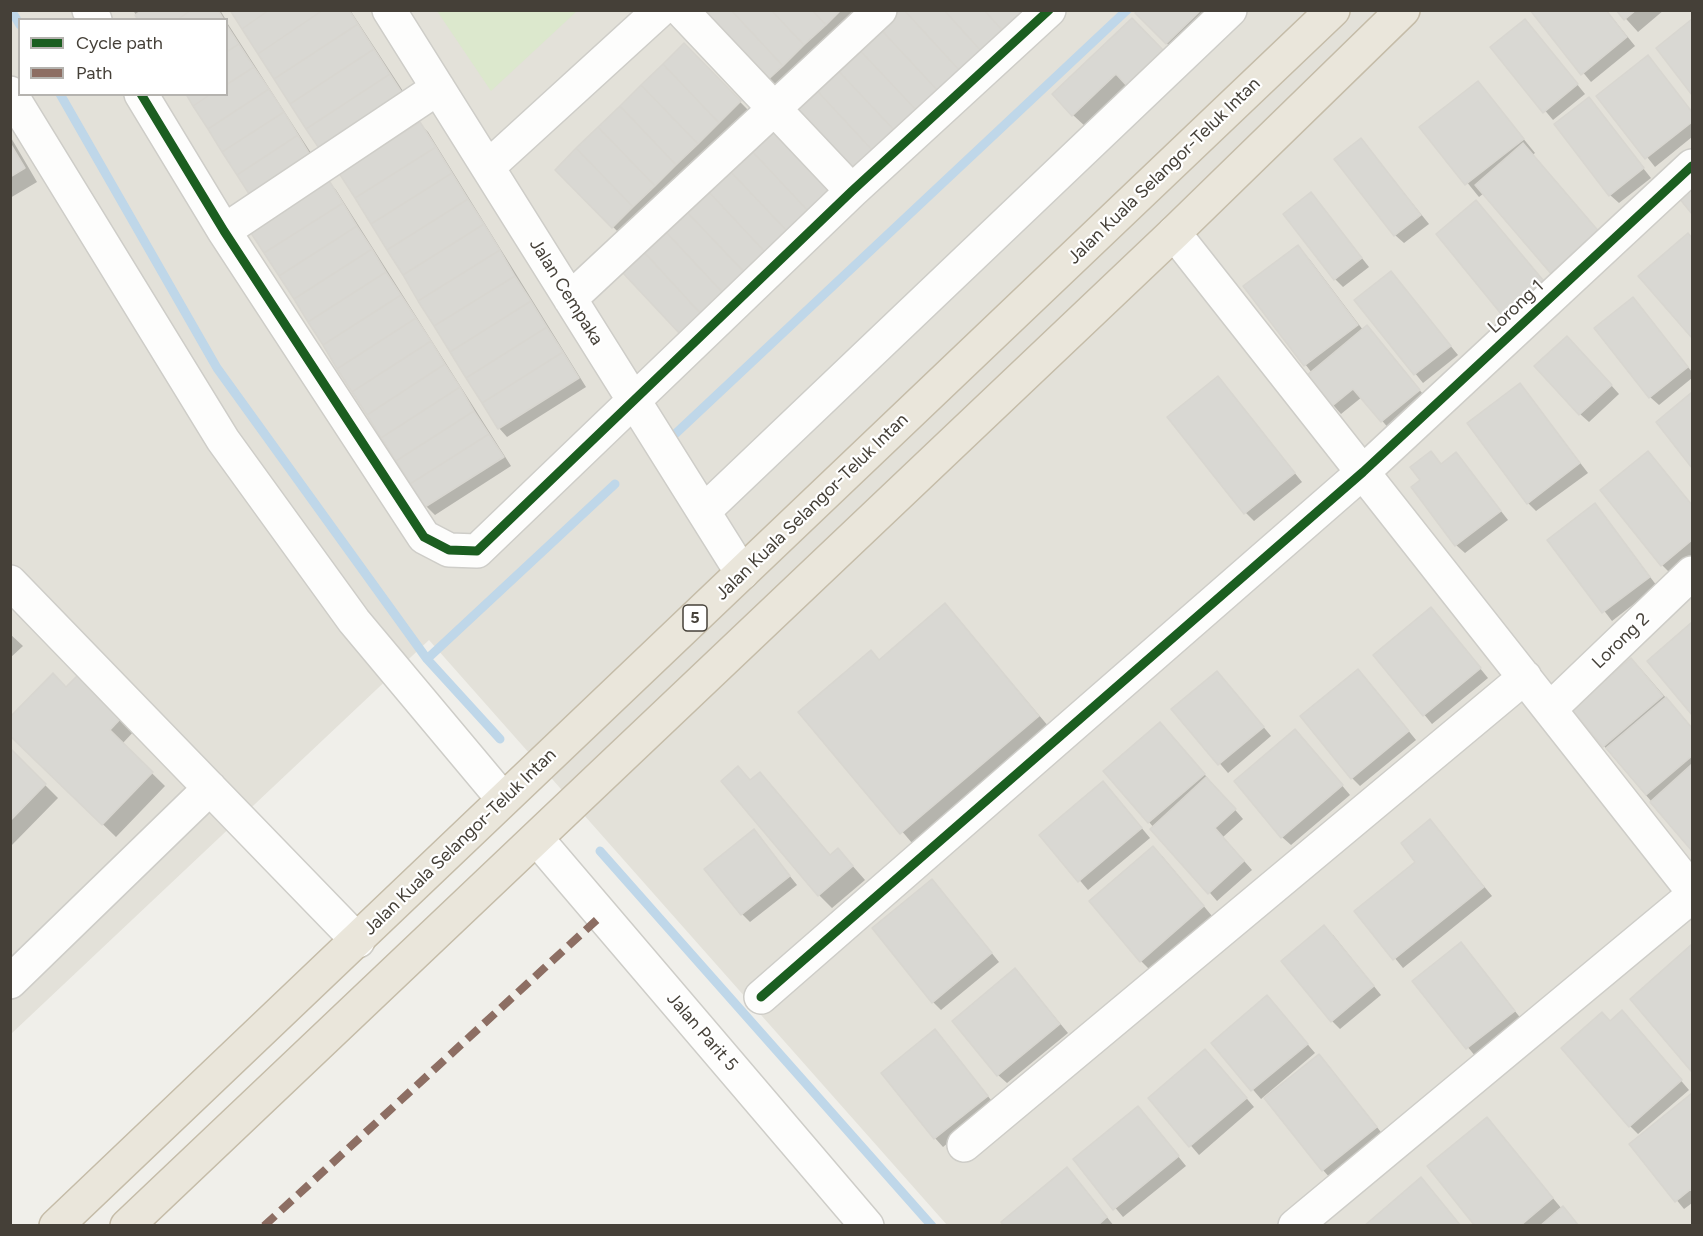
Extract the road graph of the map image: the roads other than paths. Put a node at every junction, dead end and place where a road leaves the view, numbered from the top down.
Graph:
1 (389, 10) edge
2 (660, 10) edge
3 (681, 10) edge
4 (880, 10) edge
5 (1049, 10) edge
6 (1230, 10) edge
7 (1333, 10) edge
8 (1403, 10) edge
9 (438, 88) junction
10 (10, 93) edge
11 (142, 96) edge
12 (774, 110) junction
13 (1692, 166) edge
14 (488, 167) junction
15 (852, 191) junction
16 (224, 231) junction
17 (1174, 232) junction
18 (570, 299) junction
19 (633, 399) junction
20 (1363, 472) junction
21 (704, 511) junction
22 (742, 573) junction
23 (1692, 573) edge
24 (10, 582) edge
25 (1525, 677) junction
26 (1550, 709) junction
27 (210, 788) junction
28 (503, 799) junction
29 (537, 838) junction
30 (1692, 890) edge
31 (1692, 896) edge
32 (358, 941) junction
33 (10, 982) edge
34 (761, 997) dead end
35 (964, 1145) dead end
36 (56, 1226) edge
37 (127, 1226) edge
38 (867, 1226) edge
39 (1295, 1226) edge

1 - 9 street, Jalan Cempaka
2 - 14 street
3 - 12 street
4 - 12 street
5 - 15 street
6 - 21 street
7 - 22 highway, Jalan Kuala Selangor-Teluk Intan / 5
8 - 17 highway
9 - 14 street, Jalan Cempaka
9 - 16 street
10 - 28 street
11 - 16 street
12 - 15 street
12 - 18 street
13 - 20 street, Lorong 1
14 - 18 street, Jalan Cempaka
15 - 19 street
16 - 19 street
17 - 20 street
17 - 29 highway
18 - 19 street, Jalan Cempaka
19 - 21 street, Jalan Cempaka
20 - 25 street
20 - 34 street, Lorong 1
21 - 22 street, Jalan Cempaka
22 - 28 highway, Jalan Kuala Selangor-Teluk Intan / 5
23 - 26 street, Lorong 2
24 - 27 street
25 - 26 street
25 - 35 street
26 - 30 street
27 - 32 street
27 - 33 street
28 - 32 highway, Jalan Kuala Selangor-Teluk Intan / 5
29 - 37 highway
29 - 38 street, Jalan Parit 5
31 - 39 street
32 - 36 highway, Jalan Kuala Selangor-Teluk Intan / 5

